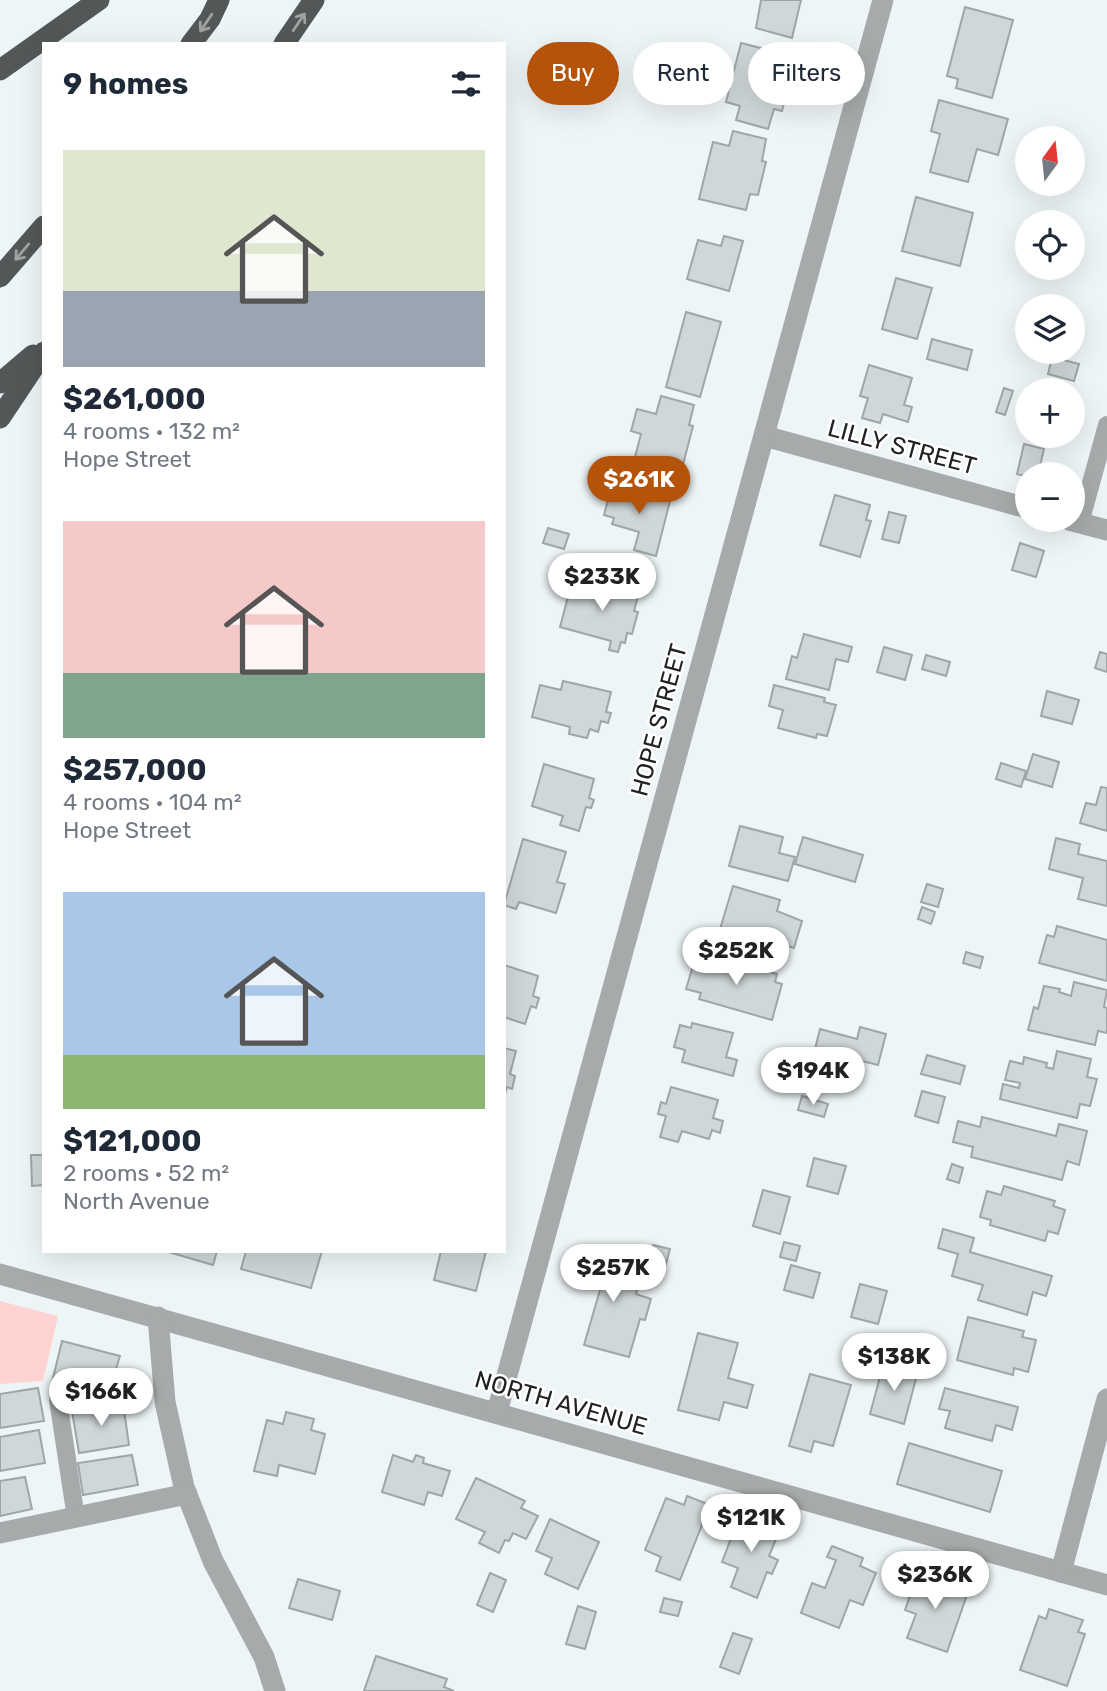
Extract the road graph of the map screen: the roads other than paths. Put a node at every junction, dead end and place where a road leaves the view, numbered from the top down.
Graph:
1 (99, 0) edge
2 (219, 0) edge
3 (314, 0) edge
4 (883, 0) edge
5 (193, 42) edge
6 (285, 42) edge
7 (0, 70) edge
8 (42, 228) edge
9 (0, 277) edge
10 (42, 348) edge
11 (42, 355) edge
12 (0, 383) edge
13 (0, 418) edge
14 (1107, 425) edge
15 (764, 436) junction
16 (1085, 491) edge
17 (1015, 505) edge
18 (1085, 524) edge
19 (1107, 530) edge
20 (0, 1274) edge
21 (158, 1317) junction
22 (58, 1399) dead end
23 (1107, 1399) edge
24 (497, 1412) junction
25 (187, 1494) junction
26 (76, 1518) junction
27 (0, 1534) edge
28 (1061, 1572) junction
29 (1107, 1585) edge
30 (275, 1691) edge

1 - 7 highway
2 -> 5 highway
6 -> 3 highway
4 - 15 street, HOPE STREET
8 -> 9 highway
10 - 12 highway
11 - 13 highway
14 - 16 lane
15 - 17 street, LILLY STREET
15 - 24 street, HOPE STREET
18 - 19 street
20 - 21 street, NORTH AVENUE
21 - 24 street, NORTH AVENUE
21 - 25 street
22 - 26 lane
23 - 28 street
24 - 28 street, NORTH AVENUE
25 - 26 street
25 - 30 street
26 - 27 street
28 - 29 street, NORTH AVENUE

